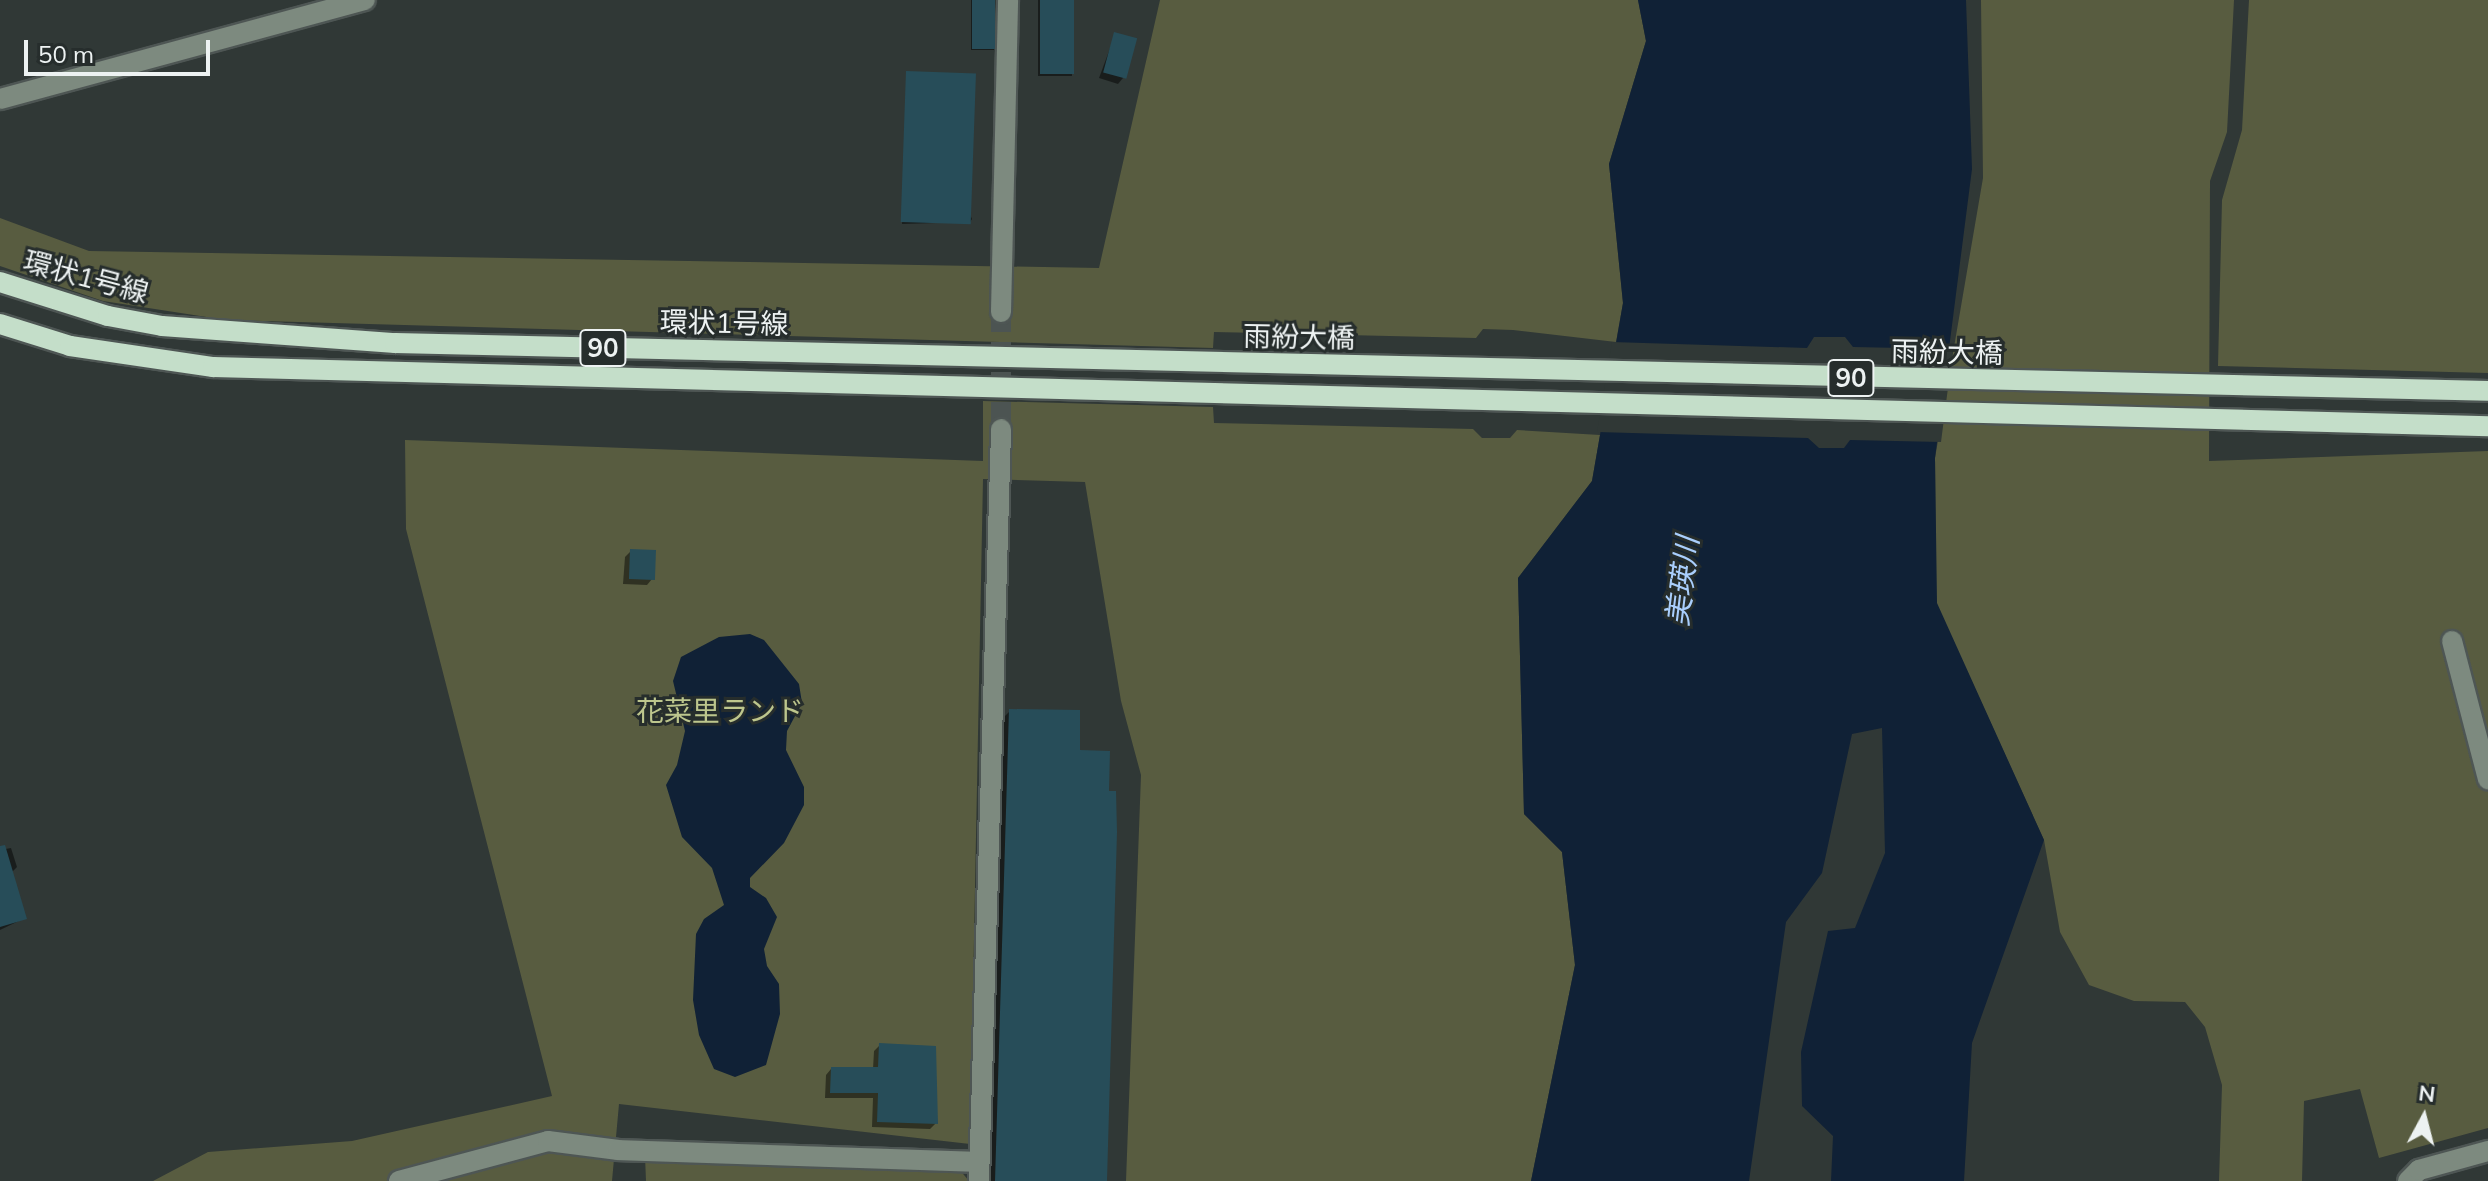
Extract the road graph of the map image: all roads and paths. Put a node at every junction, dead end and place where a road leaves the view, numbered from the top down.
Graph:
1 (365, 0) edge
2 (1008, 0) edge
3 (0, 99) edge
4 (0, 282) edge
5 (1001, 312) tunnel mouth
6 (0, 324) edge
7 (1213, 363) joint
8 (2488, 391) edge
9 (2488, 426) edge
10 (1001, 429) tunnel mouth
11 (2452, 641) dead end
12 (2487, 773) edge
13 (2488, 1151) edge
14 (979, 1171) edge
15 (399, 1181) edge
16 (2408, 1181) edge

1 - 3 street
2 - 5 street
4 - 7 main road, 環状1号線 / 90
6 - 9 main road, 環状1号線 / 90
7 - 8 main road, 雨紛大橋 / 90
10 - 14 street
11 - 12 street
13 - 16 street
14 - 15 street

